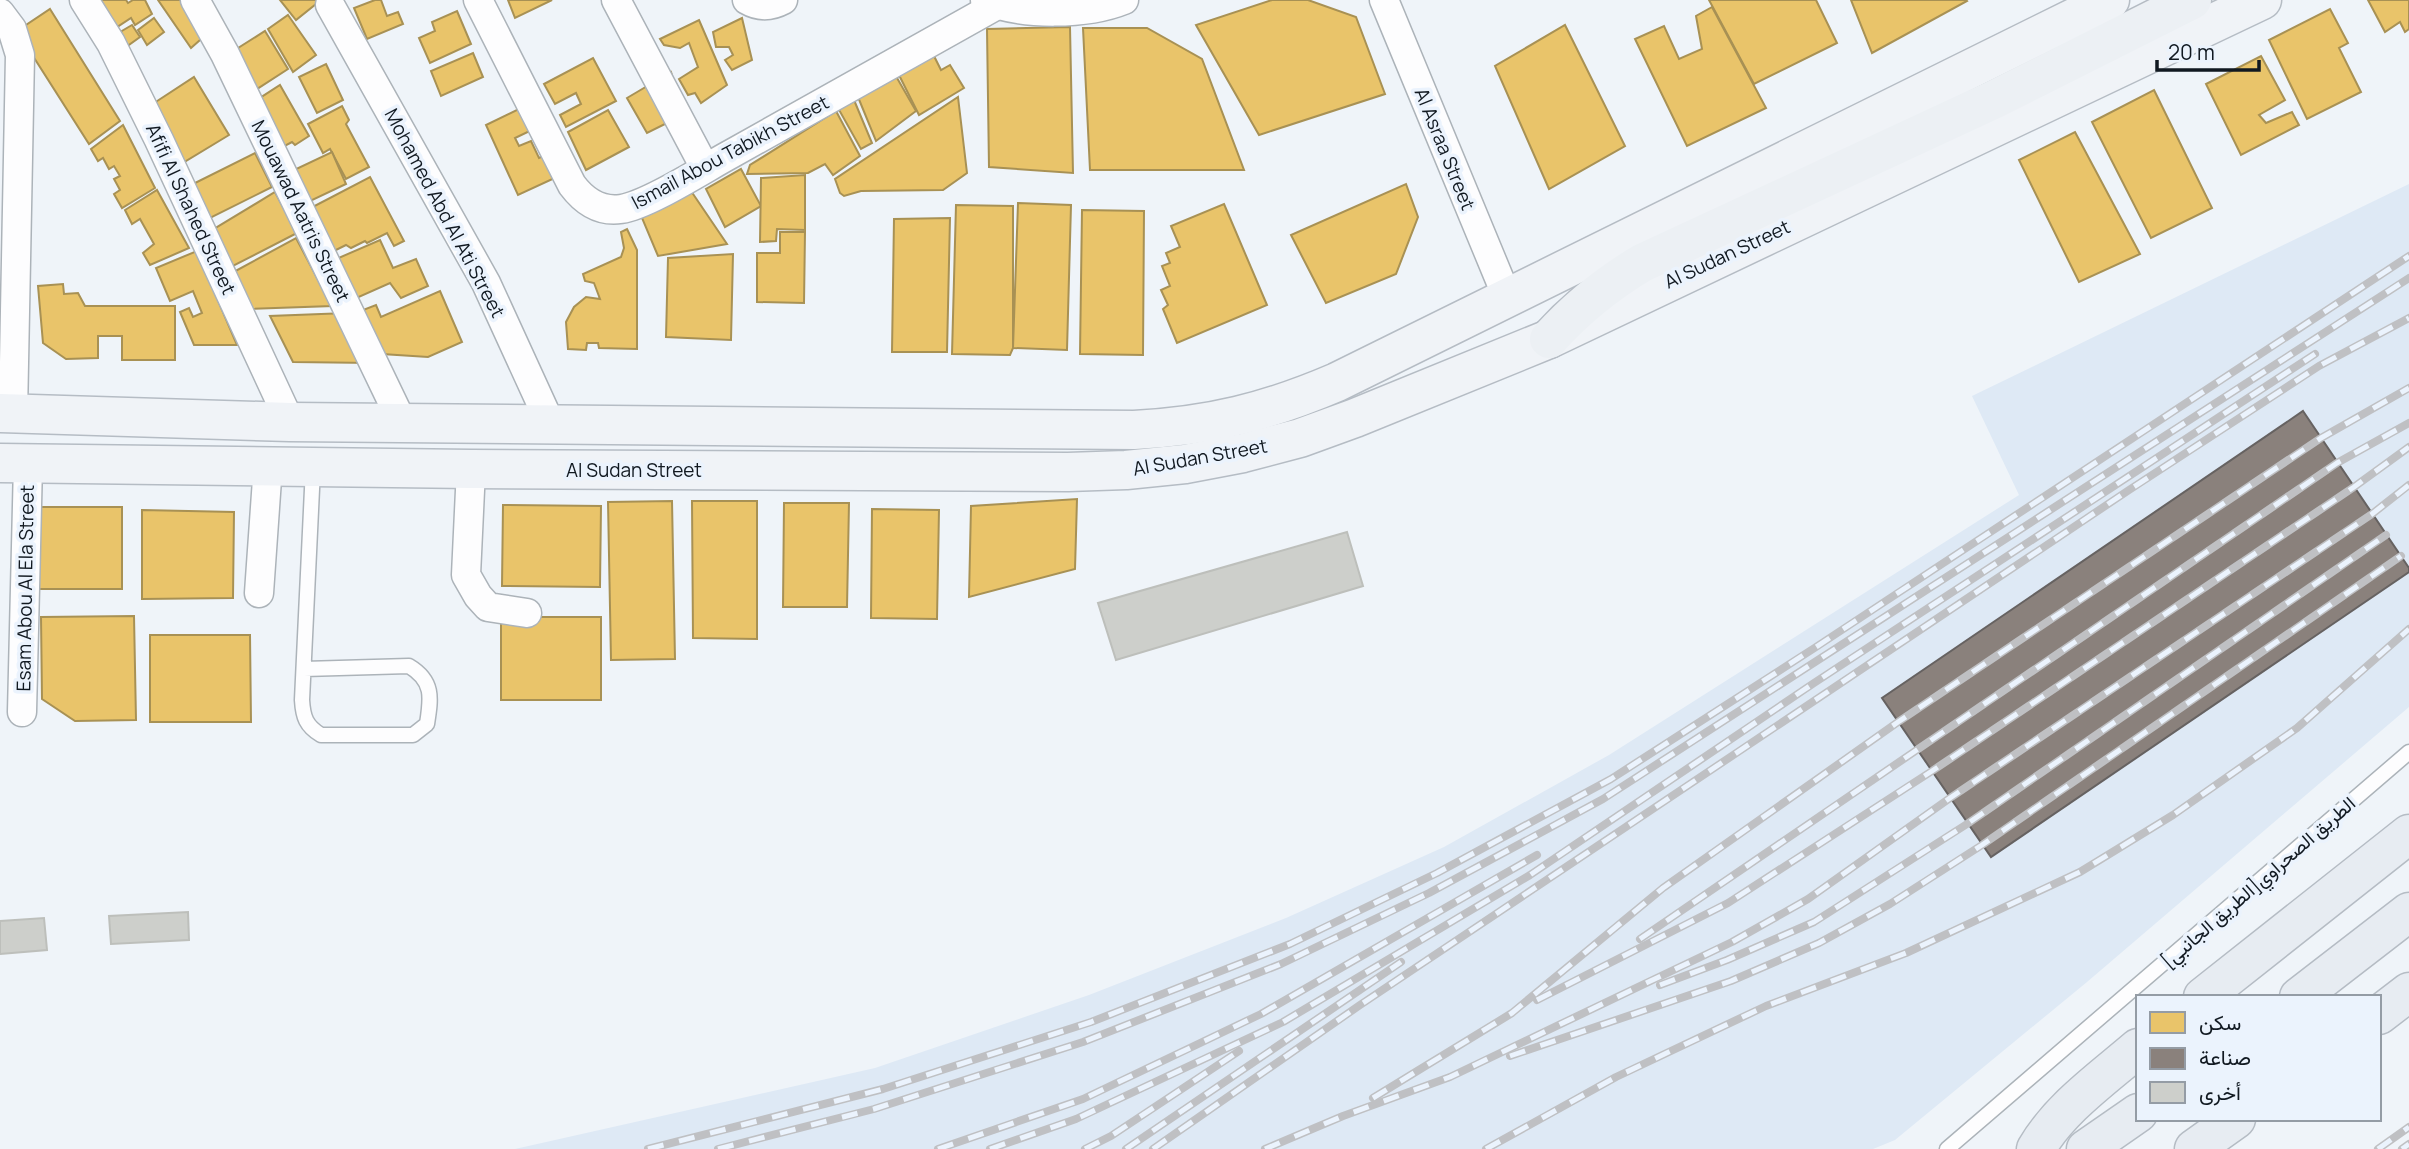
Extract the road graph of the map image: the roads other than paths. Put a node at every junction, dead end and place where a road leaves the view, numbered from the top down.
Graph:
1 (84, 0) edge
2 (195, 0) edge
3 (478, 0) edge
4 (616, 0) edge
5 (747, 0) edge
6 (783, 0) edge
7 (1124, 0) edge
8 (1384, 0) edge
9 (2110, 0) edge
10 (2192, 0) edge
11 (2262, 0) edge
12 (991, 3) edge
13 (330, 5) dead end
14 (0, 13) edge
15 (705, 168) junction
16 (1507, 297) junction
17 (1549, 339) junction
18 (6, 413) edge
19 (290, 422) junction
20 (402, 424) junction
21 (551, 425) junction
22 (14, 464) edge
23 (268, 465) junction
24 (313, 467) junction
25 (471, 469) junction
26 (259, 593) dead end
27 (527, 613) dead end
28 (304, 669) junction
29 (22, 712) dead end
30 (2409, 752) edge
31 (2409, 834) edge
32 (2409, 912) edge
33 (2409, 992) edge
34 (2206, 995) edge
35 (2302, 995) edge
36 (2381, 1013) edge
37 (2136, 1050) edge
38 (2136, 1114) edge
39 (2233, 1121) edge
40 (1947, 1149) edge
41 (2036, 1149) edge
42 (2086, 1149) edge
43 (2194, 1149) edge

1 - 19 street, Afifi Al Shahed Street
2 - 20 street, Mouawad Aatris Street
3 - 15 street, Ismail Abou Tabikh Street
4 - 15 street
5 - 6 street
7 - 12 street
8 - 16 street, Al Asraa Street
9 - 16 main road, Al Sudan Street
10 - 17 highway
11 - 17 main road, Al Sudan Street
12 - 15 street, Ismail Abou Tabikh Street
13 - 21 street, Mohamed Abd Al Ati Street
14 - 18 street
16 - 21 main road, Al Sudan Street
17 - 25 main road, Al Sudan Street
18 - 19 main road, Al Sudan Street
19 - 20 main road, Al Sudan Street
20 - 21 main road, Al Sudan Street
22 - 23 main road, Al Sudan Street
22 - 29 street, Esam Abou Al Ela Street
23 - 24 main road, Al Sudan Street
23 - 26 street
24 - 25 main road, Al Sudan Street
24 - 28 lane
25 - 27 street
28 - 28 lane
30 - 40 lane, الطريق الصحراوي[الطريق الجانبي]
31 - 34 highway
32 - 35 highway
33 - 36 highway
37 - 41 highway
38 - 42 highway
39 - 43 highway

